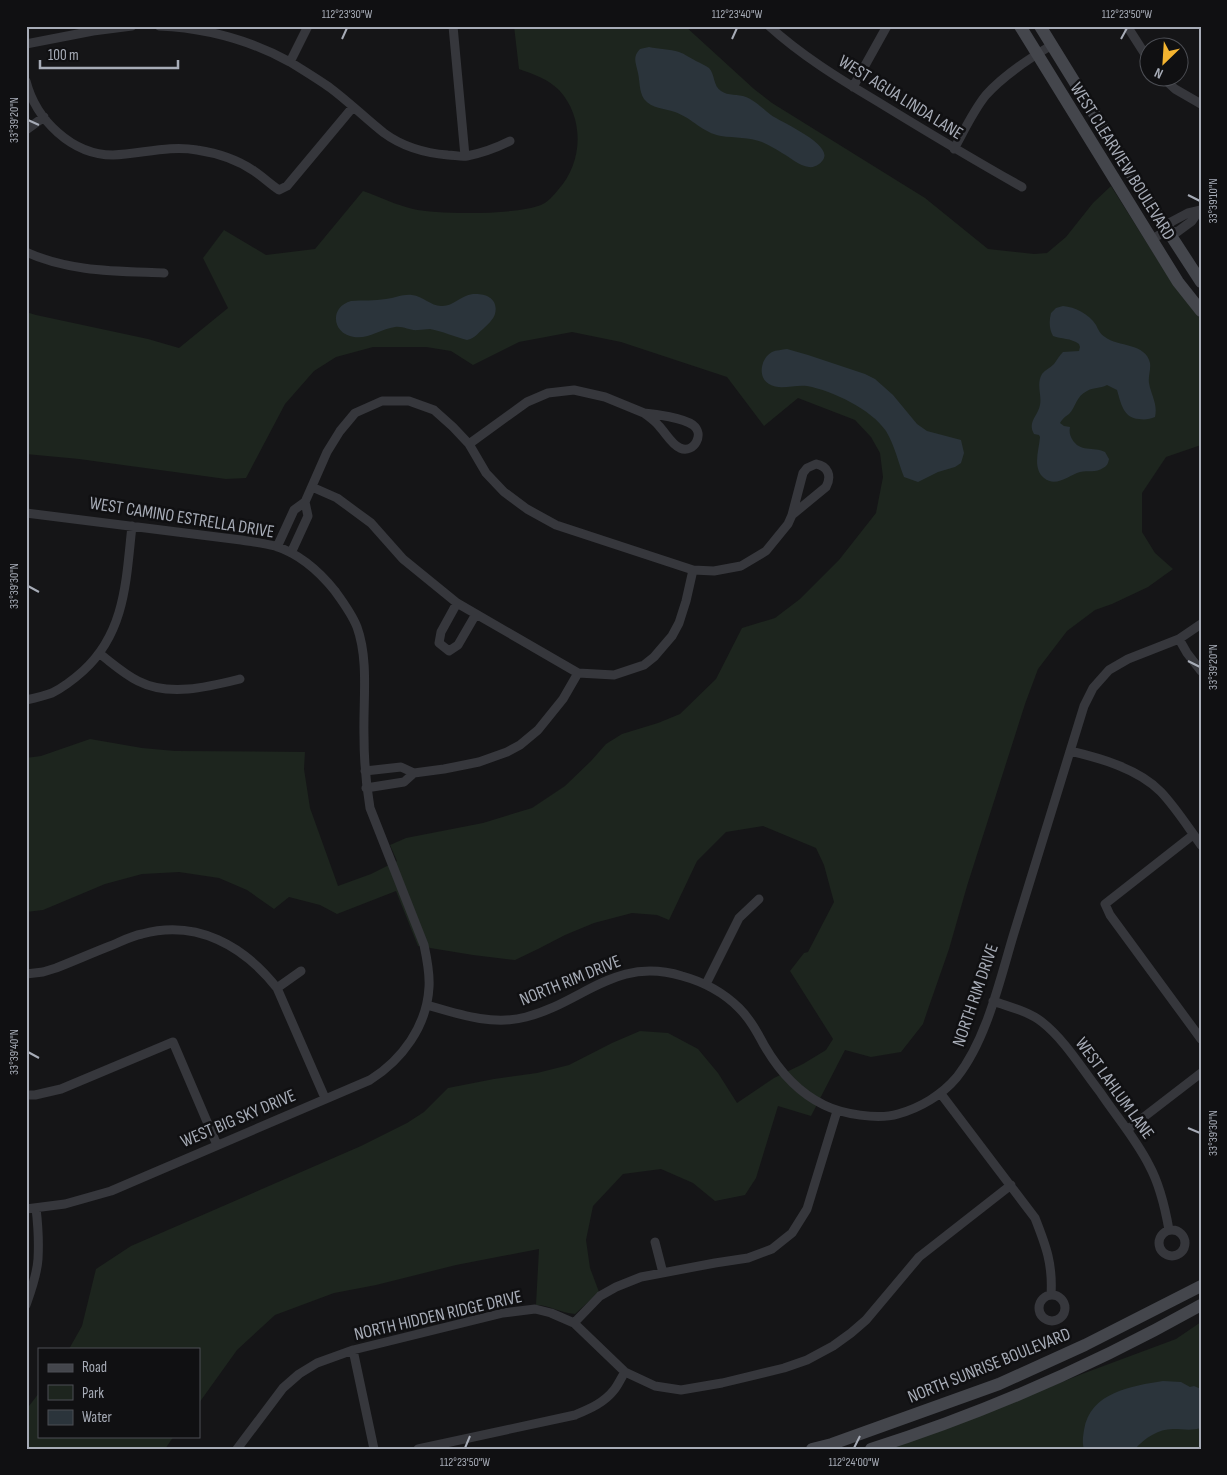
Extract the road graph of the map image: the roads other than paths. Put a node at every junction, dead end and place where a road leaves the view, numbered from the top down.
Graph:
1 (132, 26) edge
2 (159, 26) edge
3 (308, 26) edge
4 (453, 26) edge
5 (769, 26) edge
6 (887, 26) edge
7 (1020, 26) edge
8 (1040, 26) edge
9 (1127, 26) edge
10 (26, 44) edge
11 (1052, 45) junction
12 (1140, 46) edge
13 (1037, 54) junction
14 (290, 62) junction
15 (26, 81) edge
16 (853, 87) junction
17 (1174, 88) edge
18 (1201, 104) edge
19 (353, 107) junction
20 (44, 117) junction
21 (26, 130) edge
22 (510, 141) dead end
23 (954, 149) junction
24 (465, 156) junction
25 (1022, 187) dead end
26 (1199, 211) edge
27 (1167, 230) junction
28 (1152, 240) junction
29 (26, 252) edge
30 (164, 273) dead end
31 (1201, 282) edge
32 (1201, 311) edge
33 (644, 413) junction
34 (469, 444) junction
35 (312, 487) junction
36 (306, 502) junction
37 (26, 513) edge
38 (792, 515) junction
39 (132, 526) junction
40 (277, 547) junction
41 (292, 553) junction
42 (693, 570) junction
43 (457, 603) junction
44 (476, 614) junction
45 (1201, 624) edge
46 (1179, 639) junction
47 (100, 654) junction
48 (1201, 671) edge
49 (578, 673) junction
50 (240, 679) dead end
51 (26, 700) edge
52 (1070, 752) junction
53 (365, 771) junction
54 (414, 773) junction
55 (366, 788) junction
56 (1193, 835) junction
57 (1201, 845) edge
58 (759, 900) dead end
59 (301, 971) dead end
60 (26, 974) edge
61 (706, 984) junction
62 (277, 988) junction
63 (993, 1001) junction
64 (427, 1005) junction
65 (1201, 1039) edge
66 (1201, 1073) edge
67 (941, 1094) junction
68 (26, 1095) edge
69 (325, 1098) junction
70 (837, 1111) junction
71 (1127, 1130) junction
72 (217, 1145) junction
73 (1010, 1185) junction
74 (36, 1208) junction
75 (26, 1209) edge
76 (1169, 1230) dead end
77 (655, 1242) dead end
78 (663, 1273) junction
79 (1201, 1286) edge
80 (1051, 1295) dead end
81 (26, 1305) edge
82 (1201, 1306) edge
83 (574, 1323) junction
84 (353, 1350) junction
85 (625, 1372) junction
86 (238, 1449) edge
87 (374, 1449) edge
88 (418, 1449) edge
89 (812, 1449) edge
90 (870, 1449) edge

1 - 10 street
2 - 14 street
3 - 14 street
4 - 24 street
5 - 16 street, WEST AGUA LINDA LANE
6 - 16 street
7 - 13 street, WEST CLEARVIEW BOULEVARD
8 - 11 street, WEST CLEARVIEW BOULEVARD
9 - 12 street
11 - 13 street
11 - 27 street, WEST CLEARVIEW BOULEVARD
13 - 23 street
13 - 28 street, WEST CLEARVIEW BOULEVARD
14 - 19 street
15 - 20 street
16 - 23 street, WEST AGUA LINDA LANE
17 - 18 street
19 - 20 street
19 - 24 street
20 - 21 street
22 - 24 street
23 - 25 street, WEST AGUA LINDA LANE
26 - 27 street
27 - 28 street
27 - 31 street, WEST CLEARVIEW BOULEVARD
28 - 32 street, WEST CLEARVIEW BOULEVARD
29 - 30 street
33 - 33 street
33 - 34 street
34 - 35 street
34 - 42 street
35 - 36 street
35 - 43 street
36 - 40 street
36 - 41 street
37 - 39 street, WEST CAMINO ESTRELLA DRIVE
38 - 38 street
38 - 42 street
39 - 40 street, WEST CAMINO ESTRELLA DRIVE
39 - 47 street
40 - 41 street, WEST CAMINO ESTRELLA DRIVE
41 - 53 street, WEST CAMINO ESTRELLA DRIVE
42 - 49 street
43 - 44 street
43 - 44 street
44 - 49 street
45 - 46 street, NORTH RIM DRIVE
46 - 48 street
46 - 52 street, NORTH RIM DRIVE
47 - 50 street
47 - 51 street
49 - 54 street
52 - 56 street
52 - 63 street, NORTH RIM DRIVE
53 - 54 street
53 - 55 street, WEST CAMINO ESTRELLA DRIVE
54 - 55 street
55 - 64 street, WEST CAMINO ESTRELLA DRIVE
56 - 57 street
56 - 65 street
58 - 61 street
59 - 62 street
60 - 62 street
61 - 64 street, NORTH RIM DRIVE
61 - 70 street, NORTH RIM DRIVE
62 - 69 street
63 - 67 street, NORTH RIM DRIVE
63 - 71 street, WEST LAHLUM LANE
64 - 69 street, WEST BIG SKY DRIVE
66 - 71 street
67 - 70 street, NORTH RIM DRIVE
67 - 73 street
68 - 72 street
69 - 72 street, WEST BIG SKY DRIVE
70 - 78 street
71 - 76 street, WEST LAHLUM LANE
72 - 74 street, WEST BIG SKY DRIVE
73 - 80 street
73 - 85 street, NORTH HIDDEN RIDGE DRIVE
74 - 75 street, WEST BIG SKY DRIVE
74 - 81 street
77 - 78 street
78 - 83 street
79 - 89 street, NORTH SUNRISE BOULEVARD
82 - 90 street, NORTH SUNRISE BOULEVARD
83 - 84 street, NORTH HIDDEN RIDGE DRIVE
83 - 85 street, NORTH HIDDEN RIDGE DRIVE
84 - 86 street, NORTH HIDDEN RIDGE DRIVE
84 - 87 street
85 - 88 street

